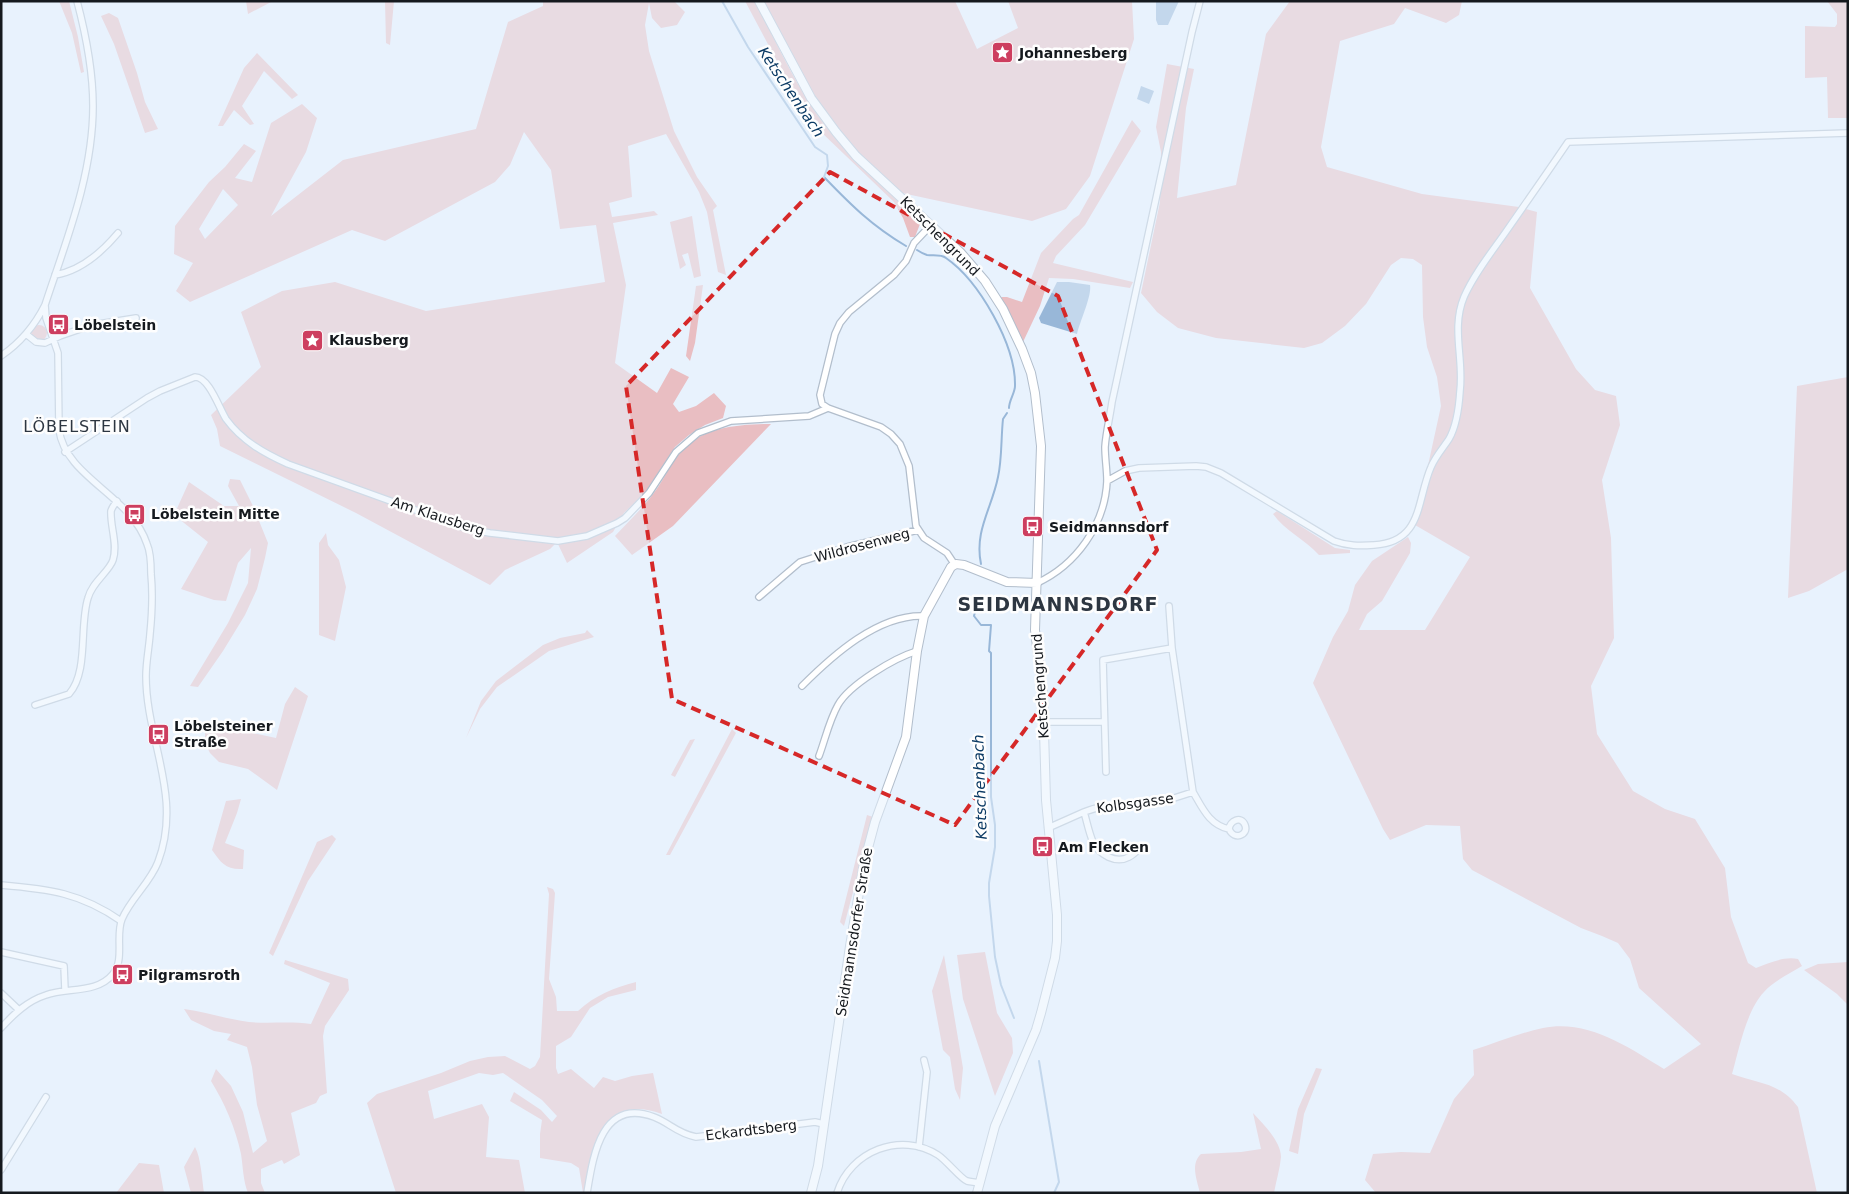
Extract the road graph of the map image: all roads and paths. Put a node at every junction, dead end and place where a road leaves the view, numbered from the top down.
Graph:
1 (77, 1) edge
2 (760, 1) edge
3 (1200, 1) edge
4 (1848, 134) edge
5 (932, 225) junction
6 (118, 233) dead end
7 (55, 275) junction
8 (45, 305) junction
9 (136, 318) dead end
10 (26, 334) junction
11 (54, 339) junction
12 (1, 356) edge
13 (828, 408) junction
14 (65, 452) junction
15 (1107, 481) junction
16 (117, 501) junction
17 (918, 530) junction
18 (955, 565) junction
19 (1037, 583) junction
20 (759, 597) dead end
21 (1169, 606) dead end
22 (924, 616) junction
23 (1172, 648) junction
24 (917, 651) junction
25 (802, 686) dead end
26 (35, 705) dead end
27 (1044, 722) junction
28 (1104, 722) junction
29 (818, 756) dead end
30 (1106, 772) dead end
31 (1193, 792) junction
32 (1084, 812) junction
33 (1048, 828) junction
34 (1229, 828) dead end
35 (1139, 849) dead end
36 (1, 885) edge
37 (121, 921) junction
38 (1, 952) edge
39 (65, 990) junction
40 (1, 993) edge
41 (18, 1010) junction
42 (1, 1028) edge
43 (924, 1060) dead end
44 (46, 1096) dead end
45 (824, 1124) junction
46 (918, 1148) junction
47 (1, 1170) edge
48 (979, 1183) junction
49 (587, 1193) edge
50 (811, 1193) edge
51 (836, 1193) edge
52 (977, 1193) edge

1 - 7 street
2 - 5 street, Ketschengrund
3 - 15 street
4 - 15 street
5 - 13 street
5 - 19 street, Ketschengrund
6 - 7 street
7 - 8 street
8 - 10 street
8 - 11 street
9 - 11 street
10 - 11 street
10 - 12 street
11 - 14 street
13 - 14 street, Am Klausberg
13 - 17 street
14 - 16 street
15 - 19 street
16 - 26 street
16 - 37 street
17 - 18 street
17 - 20 street, Wildrosenweg
18 - 19 street
18 - 22 street, Seidmannsdorfer Straße
19 - 27 street, Ketschengrund
21 - 23 street
22 - 24 street, Seidmannsdorfer Straße
22 - 25 street
23 - 28 street
23 - 31 street
24 - 29 street
24 - 45 street, Seidmannsdorfer Straße
27 - 28 street
27 - 33 street, Ketschengrund
28 - 30 street
31 - 32 street, Kolbsgasse
31 - 34 street, Kolbsgasse
32 - 33 street, Kolbsgasse
32 - 35 street, Kolbsgasse
33 - 48 street, Ketschengrund
36 - 37 street
37 - 39 street
38 - 39 street
39 - 41 street
40 - 41 street
41 - 42 street
43 - 46 street
44 - 47 street
45 - 49 street, Eckardtsberg
45 - 50 street, Seidmannsdorfer Straße
46 - 48 street
46 - 51 street
48 - 52 street, Ketschengrund

